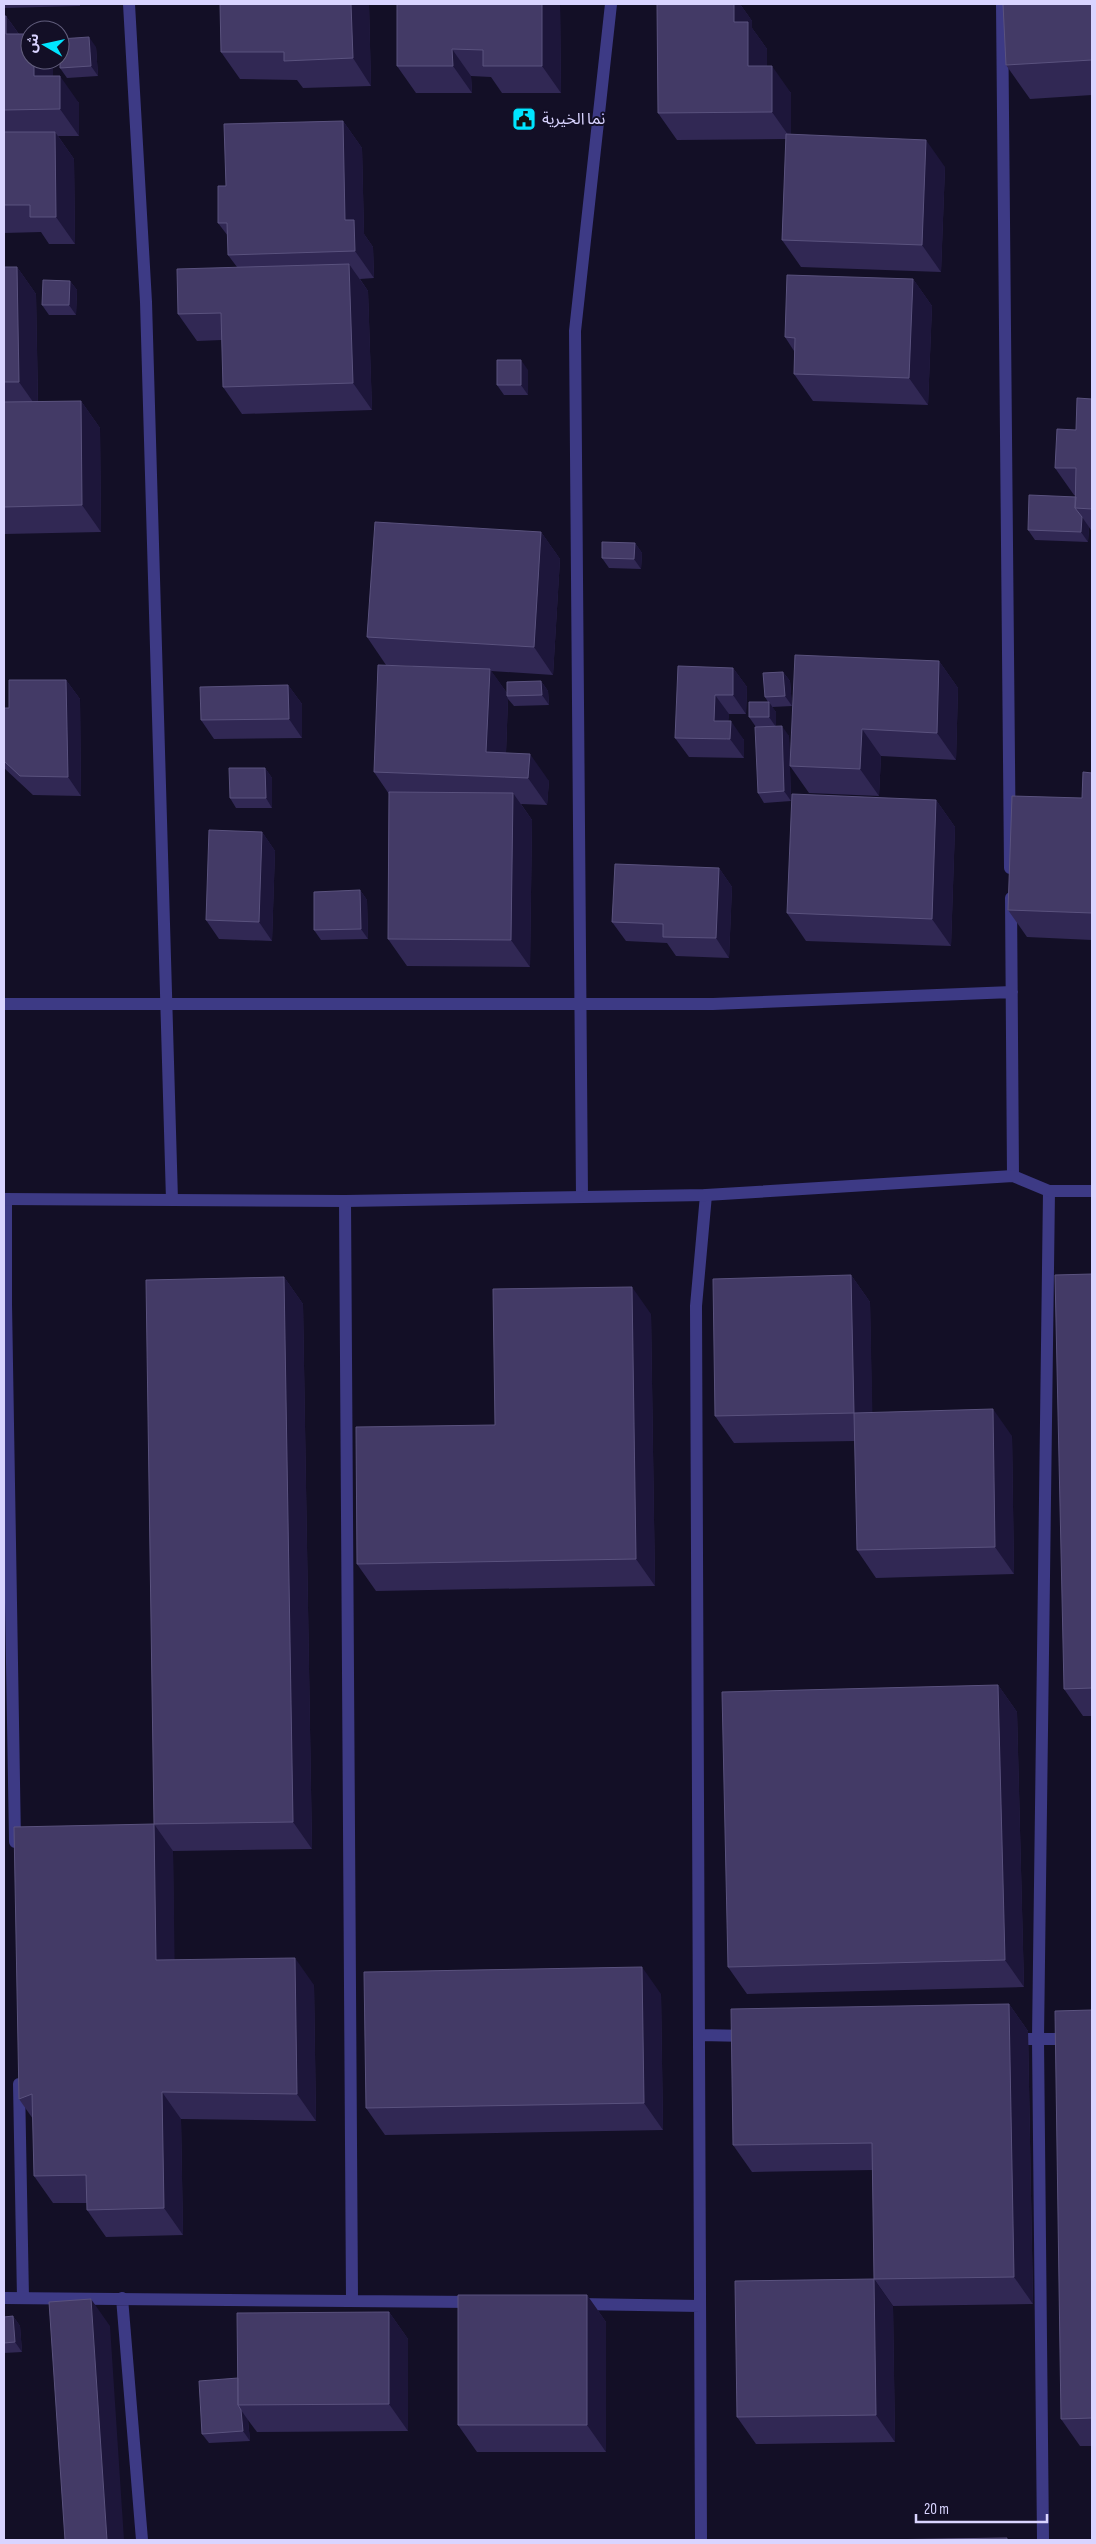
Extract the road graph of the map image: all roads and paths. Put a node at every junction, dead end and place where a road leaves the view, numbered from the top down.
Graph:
1 (129, 4) edge
2 (611, 4) edge
3 (1002, 4) edge
4 (1012, 992) junction
5 (165, 1002) junction
6 (581, 1003) junction
7 (4, 1004) edge
8 (1013, 1176) junction
9 (1092, 1191) edge
10 (1049, 1192) junction
11 (706, 1195) junction
12 (582, 1197) junction
13 (5, 1200) edge
14 (172, 1200) junction
15 (345, 1201) junction
16 (16, 1853) edge
17 (699, 2035) junction
18 (759, 2036) edge
19 (998, 2039) edge
20 (1092, 2039) edge
21 (1038, 2040) junction
22 (19, 2070) edge
23 (4, 2298) edge
24 (23, 2298) junction
25 (122, 2298) junction
26 (352, 2300) junction
27 (491, 2302) edge
28 (570, 2304) edge
29 (700, 2306) junction
30 (142, 2540) edge
31 (701, 2540) edge
32 (1043, 2540) edge

1 - 5 street
2 - 6 street
3 - 4 street
4 - 6 street
4 - 8 street
5 - 6 street
5 - 7 street
5 - 14 street
6 - 12 street
8 - 10 street
8 - 11 street
9 - 10 street
10 - 21 street
11 - 12 street
11 - 17 street
12 - 15 street
13 - 14 street
13 - 16 street
14 - 15 street
15 - 26 street
17 - 18 street
17 - 29 street
19 - 21 street
20 - 21 street
21 - 32 street
22 - 24 street
23 - 24 street
24 - 25 street
25 - 26 street
25 - 30 street
26 - 27 street
28 - 29 street
29 - 31 street

